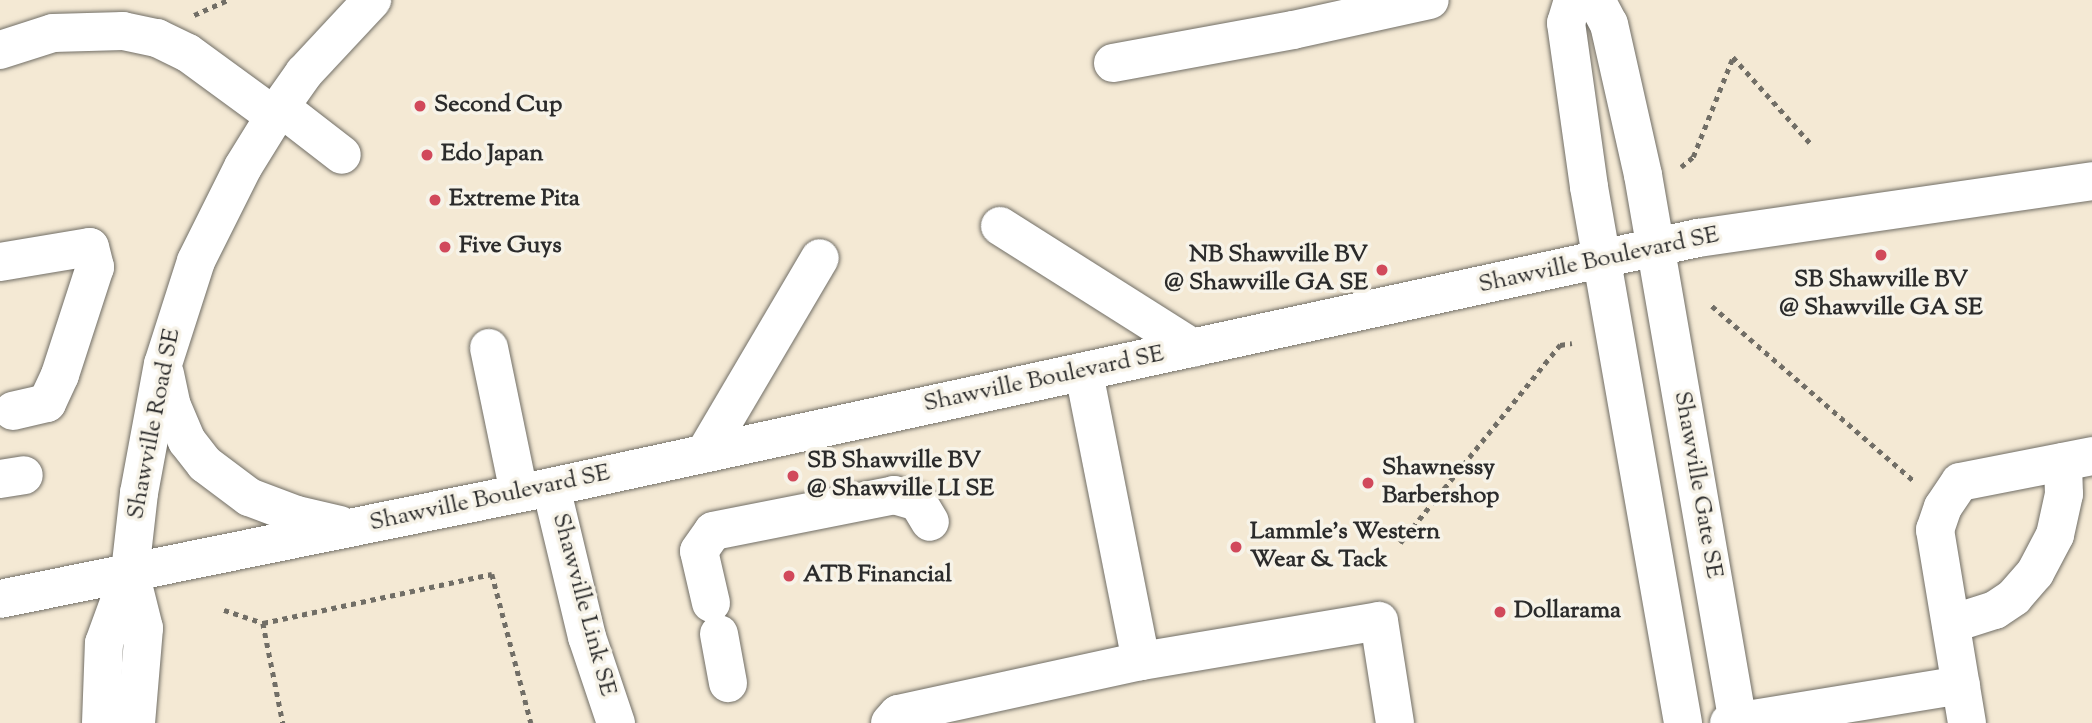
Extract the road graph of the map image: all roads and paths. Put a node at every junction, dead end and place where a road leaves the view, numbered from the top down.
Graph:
1 (372, 0) edge
2 (1430, 0) edge
3 (1573, 0) edge
4 (1596, 0) edge
5 (0, 50) edge
6 (1113, 63) dead end
7 (277, 111) junction
8 (1811, 144) dead end
9 (342, 155) dead end
10 (1681, 167) dead end
11 (2092, 181) edge
12 (1000, 226) dead end
13 (1657, 247) junction
14 (820, 258) dead end
15 (1602, 260) junction
16 (0, 262) edge
17 (1712, 306) dead end
18 (1572, 343) dead end
19 (489, 348) dead end
20 (1193, 348) junction
21 (163, 363) junction
22 (1084, 372) junction
23 (13, 411) dead end
24 (705, 453) junction
25 (2077, 459) edge
26 (535, 490) junction
27 (1943, 507) junction
28 (930, 522) dead end
29 (349, 527) junction
30 (1400, 544) dead end
31 (130, 572) junction
32 (0, 599) edge
33 (224, 610) dead end
34 (263, 623) junction
35 (1951, 624) junction
36 (1141, 661) junction
37 (728, 683) dead end
38 (1961, 685) junction
39 (963, 699) junction
40 (1735, 722) edge
41 (101, 723) edge
42 (136, 723) edge
43 (283, 723) edge
44 (531, 723) edge
45 (616, 723) edge
46 (890, 723) edge
47 (993, 723) edge
48 (1395, 723) edge
49 (1683, 723) edge
50 (1967, 723) edge

1 - 7 street, Shawville Road SE
2 - 6 street
3 - 15 street
4 - 13 street, Shawville Gate SE
5 - 7 street
7 - 9 street
7 - 21 street, Shawville Road SE
8 - 10 path
11 - 13 street, Shawville Boulevard SE
12 - 20 street
13 - 15 street, Shawville Boulevard SE
13 - 40 street, Shawville Gate SE
14 - 24 street
15 - 20 street, Shawville Boulevard SE
15 - 49 street
16 - 23 street
17 - 27 path
18 - 30 path
19 - 26 street, Shawville Link SE
20 - 22 street, Shawville Boulevard SE
21 - 29 street
21 - 31 street, Shawville Road SE
22 - 24 street, Shawville Boulevard SE
22 - 36 street
24 - 26 street, Shawville Boulevard SE
25 - 27 street
25 - 35 street
26 - 29 street, Shawville Boulevard SE
26 - 45 street, Shawville Link SE
27 - 35 street
28 - 37 street
29 - 31 street, Shawville Boulevard SE
31 - 32 street, Shawville Boulevard SE
31 - 41 street
31 - 42 street
33 - 34 path
34 - 43 path
34 - 44 path
35 - 38 street
36 - 39 street
36 - 48 street
38 - 40 street
38 - 50 street
39 - 46 street
39 - 47 street

